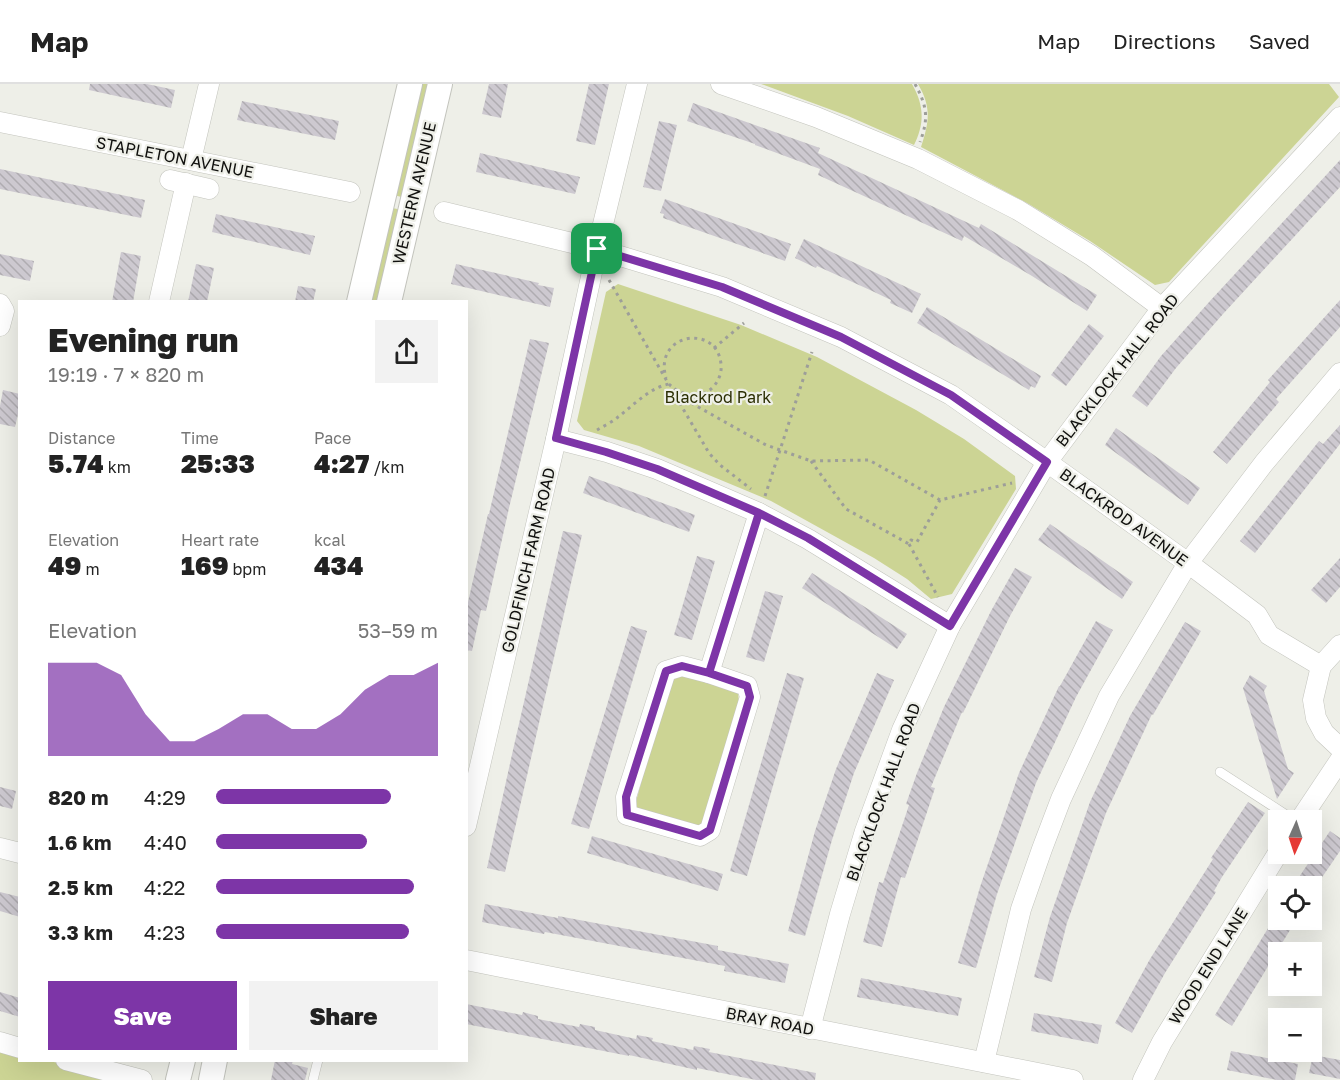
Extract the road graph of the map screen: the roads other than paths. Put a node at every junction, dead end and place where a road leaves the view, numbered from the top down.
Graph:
1 (209, 84) edge
2 (410, 84) edge
3 (440, 84) edge
4 (637, 84) edge
5 (721, 84) edge
6 (1340, 117) edge
7 (0, 122) edge
8 (191, 160) junction
9 (209, 189) dead end
10 (350, 192) dead end
11 (444, 212) dead end
12 (597, 249) junction
13 (159, 300) edge
14 (359, 300) edge
15 (389, 300) edge
16 (0, 304) edge
17 (1162, 308) junction
18 (0, 326) edge
19 (1340, 373) edge
20 (556, 438) junction
21 (1047, 462) junction
22 (761, 507) junction
23 (1188, 563) junction
24 (950, 626) junction
25 (1340, 645) edge
26 (1321, 666) junction
27 (709, 673) junction
28 (1340, 748) edge
29 (1340, 760) edge
30 (1220, 772) dead end
31 (1279, 810) edge
32 (1307, 810) edge
33 (468, 817) edge
34 (0, 848) edge
35 (18, 853) edge
36 (1271, 864) edge
37 (468, 960) edge
38 (810, 1029) junction
39 (0, 1042) edge
40 (18, 1047) edge
41 (78, 1062) edge
42 (182, 1062) edge
43 (215, 1062) edge
44 (318, 1062) edge
45 (984, 1062) junction
46 (142, 1080) edge
47 (178, 1080) edge
48 (211, 1080) edge
49 (314, 1080) edge
50 (1073, 1080) edge
51 (1143, 1080) edge

1 - 8 street
2 - 14 street, WESTERN AVENUE
3 - 15 street, WESTERN AVENUE
4 - 12 street, GOLDFINCH FARM ROAD
5 - 17 street
6 - 17 street, BLACKLOCK HALL ROAD
7 - 8 street, STAPLETON AVENUE
8 - 10 street, STAPLETON AVENUE
9 - 13 street
11 - 12 street, BLACKROD AVENUE
12 - 20 street, GOLDFINCH FARM ROAD
12 - 21 street, BLACKROD AVENUE
16 - 18 street
17 - 21 street, BLACKLOCK HALL ROAD
19 - 23 street
20 - 22 street
20 - 33 street, GOLDFINCH FARM ROAD
21 - 23 street, BLACKROD AVENUE
21 - 24 street, BLACKLOCK HALL ROAD
22 - 24 street
22 - 27 street
23 - 26 street, BLACKROD AVENUE
23 - 45 street
24 - 38 street, BLACKLOCK HALL ROAD
25 - 26 street
26 - 28 street
27 - 27 street
29 - 32 street
30 - 31 lane
34 - 35 street
36 - 51 street, WOOD END LANE
37 - 38 street, BRAY ROAD
38 - 45 street, BRAY ROAD
39 - 40 street
41 - 46 street
42 - 47 street
43 - 48 street
44 - 49 lane
45 - 50 street, BRAY ROAD

